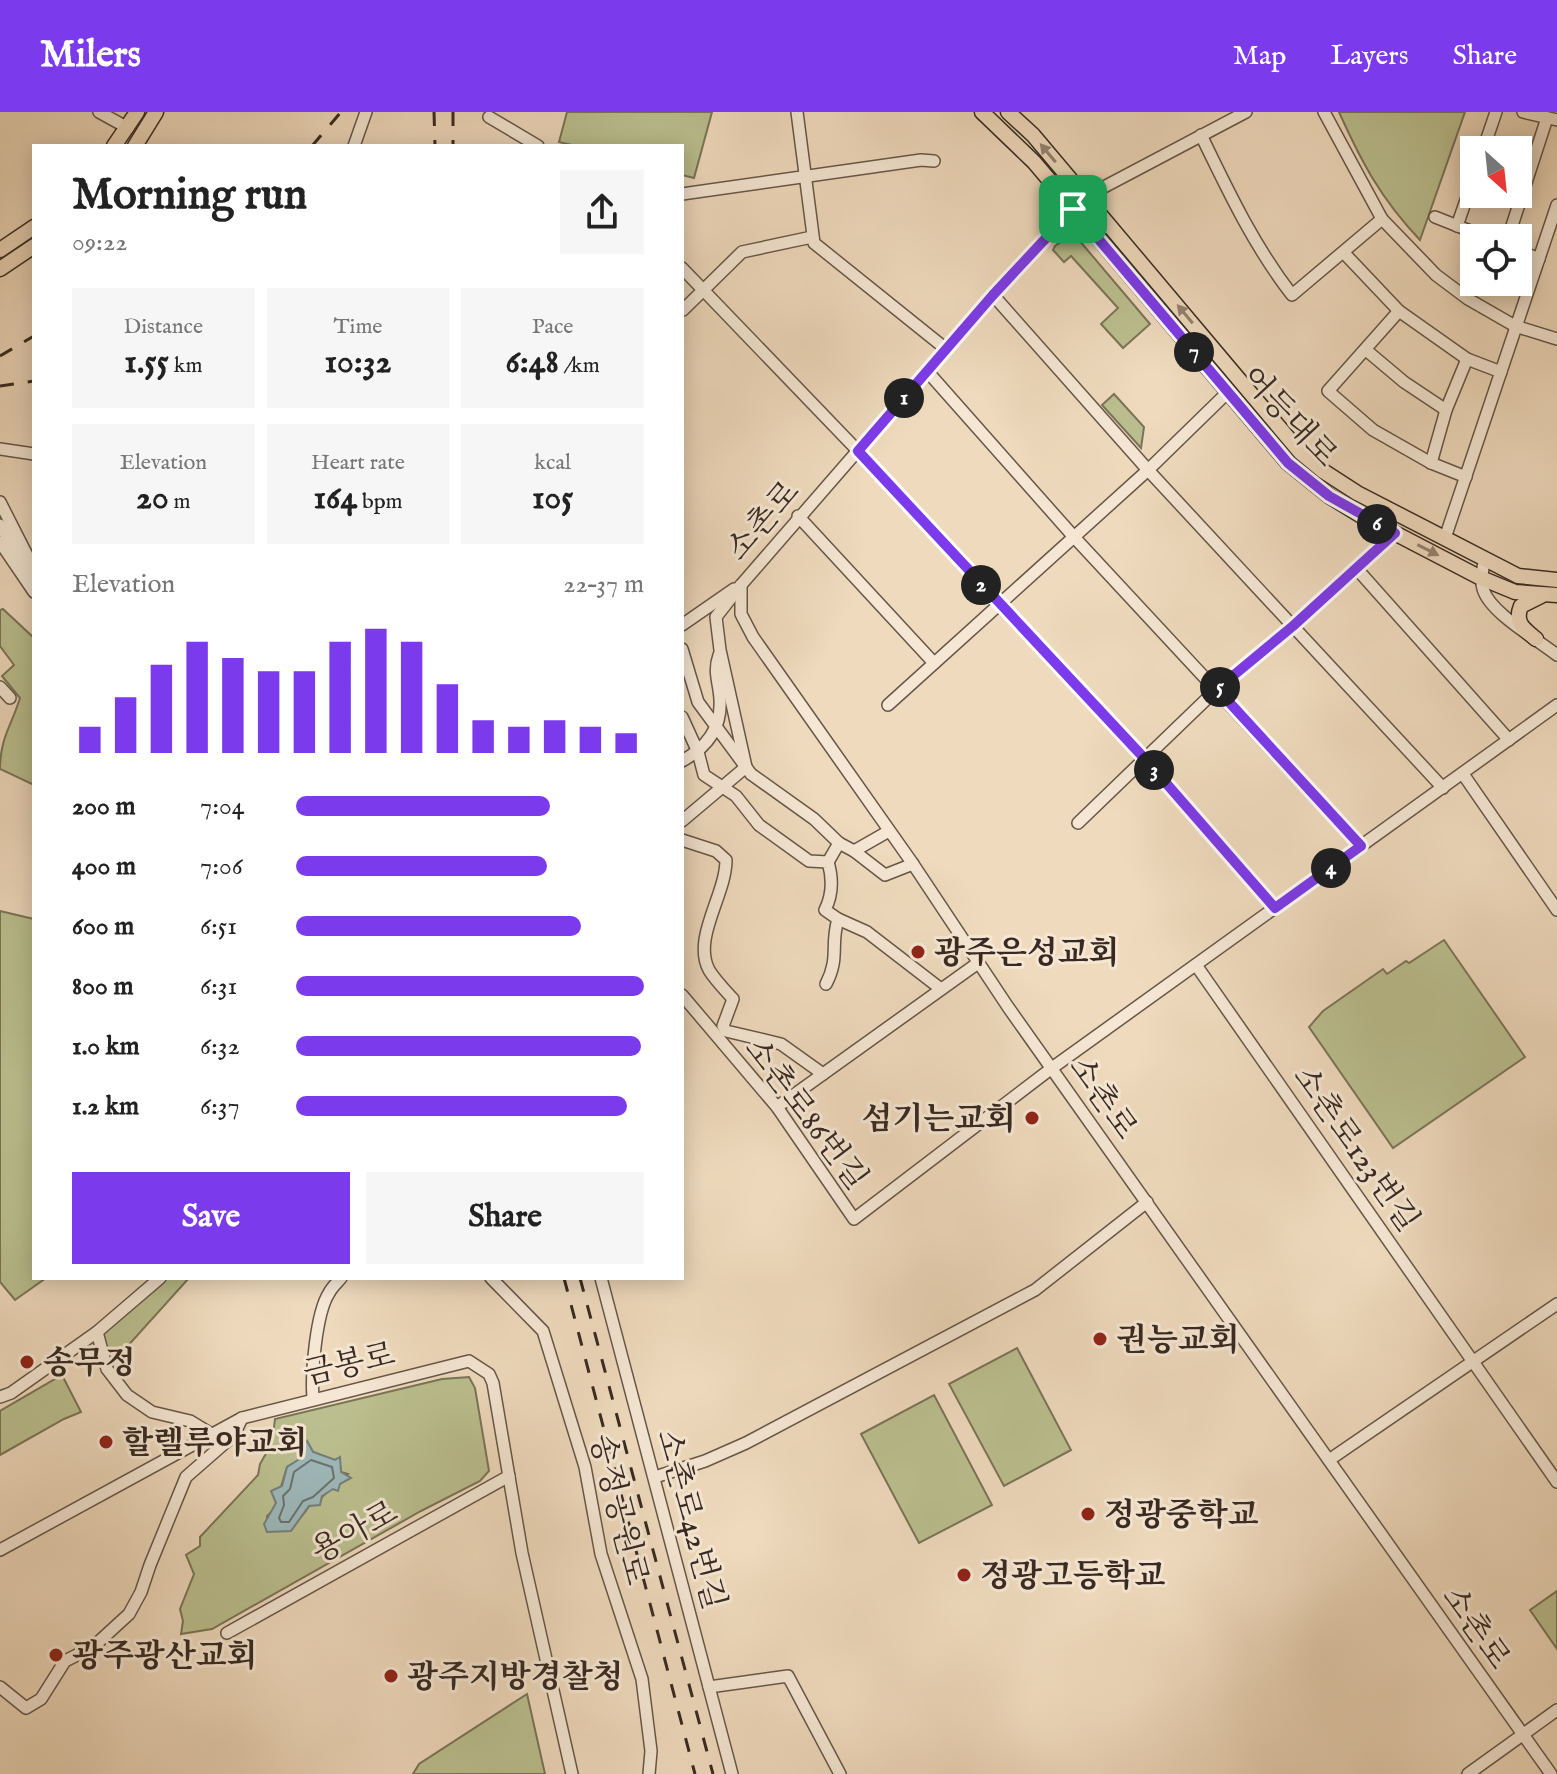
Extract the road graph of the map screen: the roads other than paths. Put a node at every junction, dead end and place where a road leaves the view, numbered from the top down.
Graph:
1 (99, 112) edge
2 (137, 112) edge
3 (156, 112) edge
4 (366, 112) edge
5 (797, 112) edge
6 (982, 112) edge
7 (1008, 112) edge
8 (1246, 112) edge
9 (1324, 112) edge
10 (1496, 112) edge
11 (1523, 112) edge
12 (489, 117) dead end
13 (1552, 119) edge
14 (128, 128) junction
15 (1201, 135) junction
16 (1488, 136) edge
17 (116, 144) edge
18 (136, 144) edge
19 (355, 144) edge
20 (535, 144) edge
21 (934, 161) dead end
22 (804, 176) junction
23 (684, 194) edge
24 (1085, 197) junction
25 (1557, 205) edge
26 (1463, 208) edge
27 (1073, 209) junction
28 (1435, 217) dead end
29 (1382, 219) junction
30 (1513, 224) edge
31 (1457, 226) junction
32 (1460, 227) edge
33 (32, 228) edge
34 (812, 237) junction
35 (32, 247) edge
36 (0, 250) edge
37 (1344, 253) junction
38 (1532, 256) edge
39 (1539, 259) junction
40 (0, 269) edge
41 (684, 270) edge
42 (703, 290) junction
43 (993, 295) junction
44 (684, 309) edge
45 (1399, 311) junction
46 (1515, 326) junction
47 (1557, 339) edge
48 (946, 349) junction
49 (1366, 350) junction
50 (1467, 359) junction
51 (927, 371) junction
52 (1501, 372) junction
53 (1228, 392) junction
54 (1446, 410) junction
55 (0, 449) edge
56 (858, 451) junction
57 (32, 454) edge
58 (1431, 463) junction
59 (1148, 470) junction
60 (1466, 477) junction
61 (0, 502) edge
62 (798, 516) junction
63 (0, 525) edge
64 (1395, 533) junction
65 (1074, 537) junction
66 (1445, 538) junction
67 (0, 542) edge
68 (1485, 558) junction
69 (32, 565) edge
70 (1357, 569) junction
71 (32, 578) edge
72 (1481, 578) junction
73 (1557, 580) edge
74 (741, 585) junction
75 (32, 589) edge
76 (1551, 595) edge
77 (999, 604) junction
78 (684, 624) edge
79 (1293, 626) junction
80 (1536, 639) junction
81 (720, 650) junction
82 (1557, 655) edge
83 (684, 656) edge
84 (934, 663) junction
85 (0, 687) edge
86 (1217, 689) junction
87 (10, 698) dead end
88 (888, 705) dead end
89 (1557, 705) edge
90 (684, 721) edge
91 (716, 729) junction
92 (1509, 740) junction
93 (698, 752) junction
94 (1145, 759) junction
95 (684, 760) edge
96 (746, 767) junction
97 (1463, 774) junction
98 (721, 787) junction
99 (1443, 788) junction
100 (684, 819) edge
101 (1078, 823) dead end
102 (889, 831) junction
103 (684, 841) edge
104 (839, 843) junction
105 (1361, 846) junction
106 (854, 851) junction
107 (828, 862) junction
108 (913, 864) junction
109 (1275, 908) junction
110 (1557, 910) edge
111 (838, 919) junction
112 (978, 963) junction
113 (1196, 965) junction
114 (826, 984) dead end
115 (941, 989) junction
116 (684, 997) edge
117 (1052, 1068) junction
118 (823, 1074) junction
119 (777, 1107) junction
120 (1147, 1202) junction
121 (158, 1280) edge
122 (339, 1280) edge
123 (493, 1280) edge
124 (602, 1280) edge
125 (1557, 1304) edge
126 (97, 1332) junction
127 (1473, 1362) junction
128 (0, 1397) edge
129 (313, 1398) junction
130 (242, 1418) junction
131 (213, 1435) junction
132 (1329, 1460) junction
133 (509, 1476) junction
134 (655, 1477) junction
135 (1557, 1482) edge
136 (0, 1550) edge
137 (227, 1633) dead end
138 (0, 1687) edge
139 (709, 1687) junction
140 (1557, 1710) edge
141 (1522, 1735) junction
142 (572, 1774) edge
143 (649, 1774) edge
144 (732, 1774) edge
145 (840, 1774) edge
146 (1468, 1774) edge
147 (1551, 1774) edge

1 - 14 street
2 - 14 main road
3 - 18 main road
4 - 19 street
5 - 22 street
6 - 27 main road, 어등대로
24 -> 7 main road, 어등대로
8 - 15 street, 소촌로
9 - 29 street
10 - 16 street
11 - 13 street
12 - 20 street
13 - 30 street
14 - 17 main road
15 - 24 street, 소촌로
15 - 37 street
21 - 22 street
22 - 23 street
22 - 34 street
24 - 27 street, 소촌로
66 -> 24 main road, 어등대로
25 - 39 street
26 - 31 street
27 - 43 street, 소촌로
27 - 53 main road, 어등대로
28 - 31 street
29 - 37 street
29 - 46 street
31 - 32 street
33 - 36 main road
34 - 42 street
34 - 48 street
35 - 40 main road
37 - 45 street
38 - 39 street
39 - 46 street
41 - 42 street
42 - 44 street
42 - 56 street
43 - 48 street, 소촌로
43 - 59 street
45 - 49 street
45 - 50 street
46 - 47 street
46 - 52 street
48 - 51 street, 소촌로
49 - 54 street
49 - 58 street
50 - 52 street
50 - 54 street
51 - 56 street, 소촌로
51 - 65 street
52 - 60 street
53 - 59 street
53 - 64 main road, 어등대로
54 - 58 street
55 - 57 street
56 - 62 street, 소촌로
56 - 77 street
58 - 60 street
59 - 65 street
59 - 79 street
60 - 66 street
61 - 69 street
62 - 74 street, 소촌로
62 - 84 street
63 - 71 street
64 - 70 street
64 -> 72 main road, 어등대로
65 - 77 street
65 - 86 street
66 - 68 main road, 어등대로
67 - 75 street
68 - 72 street
68 - 73 main road, 어등대로
70 - 79 street
70 - 92 street
72 - 76 main road, 어등대로
72 - 80 street
74 - 78 street
74 - 81 street
74 - 102 street, 소촌로
76 - 80 main road
77 - 84 street
77 - 94 street
79 - 86 street
79 - 99 street
80 - 82 street
81 - 91 street
81 - 96 street
83 - 91 street
84 - 88 street
85 - 87 street
86 - 94 street
86 - 105 street
89 - 92 street
90 - 93 street
91 - 93 street
91 - 96 street
92 - 97 street
93 - 95 street
93 - 98 street
94 - 101 street
94 - 109 street
96 - 98 street
96 - 104 street
97 - 99 street
97 - 110 street
98 - 100 street
98 - 107 street
99 - 105 street
102 - 106 street
102 - 108 street, 소촌로
103 - 118 street
104 - 106 street
104 - 107 street
105 - 109 street
106 - 108 street
107 - 111 street
108 - 112 street, 소촌로
109 - 113 street
111 - 114 street
111 - 115 street
112 - 115 street
112 - 117 street, 소촌로
113 - 117 street
113 - 127 street, 소촌로123번길
115 - 118 street
116 - 119 street, 소촌로86번길
117 - 119 street, 소촌로86번길
117 - 120 street, 소촌로
118 - 119 street
120 - 132 street, 소촌로
120 - 134 street
121 - 126 street
122 - 129 street
123 - 143 street, 송정공원로
124 - 134 street, 소촌로42번길
125 - 127 street
126 - 128 street
126 - 131 street
127 - 132 street
127 - 135 street, 소촌로123번길
129 - 130 street, 금봉로
129 - 133 street, 금봉로
130 - 131 street, 금봉로
130 - 138 street
131 - 136 street, 금봉로
132 - 141 street, 소촌로
133 - 137 street, 용아로
133 - 142 street
134 - 139 street, 소촌로42번길
139 - 144 street, 소촌로42번길
139 - 145 street
140 - 141 street
141 - 146 street
141 - 147 street, 소촌로

